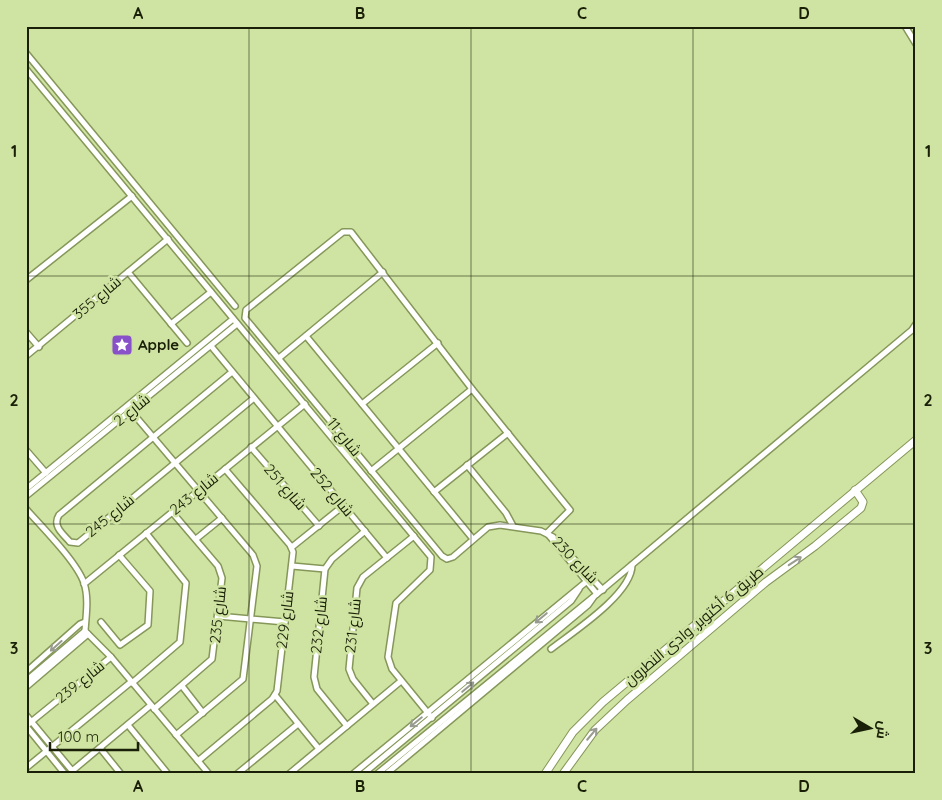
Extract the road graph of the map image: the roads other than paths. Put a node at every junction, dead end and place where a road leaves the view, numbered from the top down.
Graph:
1 (905, 26) edge
2 (916, 44) edge
3 (26, 53) edge
4 (26, 69) edge
5 (132, 196) junction
6 (168, 239) junction
7 (128, 272) junction
8 (382, 272) junction
9 (26, 280) edge
10 (211, 292) junction
11 (235, 306) dead end
12 (235, 321) junction
13 (171, 324) junction
14 (916, 324) edge
15 (26, 332) edge
16 (306, 336) junction
17 (187, 343) dead end
18 (438, 343) junction
19 (210, 346) junction
20 (39, 347) junction
21 (26, 356) edge
22 (279, 358) junction
23 (232, 372) junction
24 (472, 389) junction
25 (254, 398) junction
26 (305, 404) junction
27 (362, 404) junction
28 (131, 410) junction
29 (123, 414) junction
30 (277, 426) junction
31 (508, 433) junction
32 (154, 438) junction
33 (916, 440) edge
34 (251, 447) junction
35 (398, 449) junction
36 (26, 450) edge
37 (175, 463) junction
38 (467, 465) junction
39 (225, 469) junction
40 (371, 471) junction
41 (46, 473) junction
42 (26, 489) edge
43 (198, 490) junction
44 (855, 490) junction
45 (434, 492) junction
46 (26, 496) edge
47 (343, 506) junction
48 (26, 509) edge
49 (172, 512) junction
50 (222, 518) junction
51 (319, 526) junction
52 (512, 526) junction
53 (365, 531) junction
54 (146, 533) junction
55 (546, 533) junction
56 (414, 536) junction
57 (196, 539) junction
58 (473, 539) junction
59 (292, 547) junction
60 (119, 556) junction
61 (442, 556) joint
62 (387, 558) junction
63 (576, 564) junction
64 (632, 565) junction
65 (292, 566) junction
66 (325, 569) junction
67 (592, 577) junction
68 (587, 582) junction
69 (84, 584) junction
70 (579, 589) junction
71 (603, 590) junction
72 (595, 596) junction
73 (218, 616) junction
74 (252, 619) junction
75 (86, 622) junction
76 (101, 622) dead end
77 (285, 622) junction
78 (86, 632) junction
79 (537, 645) junction
80 (551, 650) dead end
81 (110, 658) junction
82 (26, 672) edge
83 (26, 681) edge
84 (401, 681) junction
85 (132, 683) junction
86 (182, 686) junction
87 (26, 687) edge
88 (275, 695) junction
89 (373, 704) junction
90 (153, 707) junction
91 (427, 712) junction
92 (203, 713) junction
93 (26, 715) edge
94 (432, 718) junction
95 (31, 721) junction
96 (298, 724) junction
97 (128, 725) junction
98 (26, 726) edge
99 (347, 726) junction
100 (176, 735) junction
101 (52, 747) junction
102 (100, 748) junction
103 (319, 749) junction
104 (47, 751) junction
105 (198, 761) junction
106 (26, 768) edge
107 (73, 772) edge
108 (65, 774) edge
109 (121, 774) edge
110 (168, 774) edge
111 (209, 774) edge
112 (237, 774) edge
113 (288, 774) edge
114 (353, 774) edge
115 (363, 774) edge
116 (377, 774) edge
117 (386, 774) edge
118 (545, 774) edge
119 (563, 774) edge

1 - 2 street
3 - 11 street
4 - 5 street, شارع 11
5 - 6 street, شارع 11
5 - 9 street
6 - 7 street, شارع 355
6 - 10 street, شارع 11
7 - 13 street
7 - 20 street, شارع 355
8 - 16 street
8 - 18 street
8 - 22 street, شارع 11
10 - 12 street, شارع 11
10 - 13 street
12 - 19 street, شارع 2
12 - 26 street, شارع 11
12 - 29 street, شارع 2
13 - 17 street
14 - 64 street
15 - 20 street
16 - 22 street
16 - 27 street
18 - 24 street
18 - 27 street
19 - 23 street, شارع 252
19 - 28 street, شارع 2
20 - 21 street, شارع 355
22 - 40 street, شارع 11
23 - 25 street, شارع 252
23 - 32 street, شارع 245
24 - 31 street
24 - 35 street
25 - 30 street, شارع 252
25 - 37 street, شارع 245
26 - 30 street, شارع 243
26 - 56 street, شارع 11
27 - 35 street
28 - 29 street, شارع 2
28 - 32 street
29 - 41 street, شارع 2
29 - 46 street, شارع 2
30 - 34 street, شارع 243
30 - 47 street, شارع 252
31 - 38 street
31 - 55 street
32 - 37 street
32 - 37 street, شارع 245
33 - 44 street, طريق 6 أكتوبر, وادى النطرون
34 - 39 street, شارع 243
34 - 51 street, شارع 251
35 - 40 street
35 - 45 street
36 - 41 street
37 - 43 street
38 - 45 street
38 - 52 street
39 - 43 street, شارع 243
39 - 59 street
40 - 61 street, شارع 11
41 - 42 street, شارع 2
43 - 49 street, شارع 243
43 - 50 street
44 - 118 street, طريق 6 أكتوبر, وادى النطرون
119 -> 44 street, طريق 6 أكتوبر, وادى النطرون
45 - 58 street
47 - 51 street
47 - 53 street, شارع 252
48 - 69 street
49 - 54 street, شارع 243
49 - 57 street, شارع 235
50 - 57 street
50 - 74 street
51 - 59 street
52 - 55 street, شارع 230
52 - 58 street, شارع 230
53 - 62 street, شارع 252
53 - 66 street
54 - 60 street, شارع 243
54 - 85 street
55 - 63 street, شارع 230
56 - 62 street, شارع 231
56 - 84 street, شارع 11
57 - 73 street, شارع 235
58 - 61 street, شارع 230
59 - 65 street, شارع 229
60 - 69 street, شارع 243
60 - 76 street
62 - 89 street, شارع 231
63 - 67 street, شارع 230
63 - 68 street, شارع 230
64 - 71 street
64 - 80 street
65 - 66 street
65 - 77 street, شارع 229
66 - 99 street, شارع 232
67 - 68 street
67 - 71 street, شارع 230
68 - 70 street
68 - 72 street, شارع 230
69 - 75 street
70 -> 91 street
94 -> 70 street
71 - 72 street
72 - 79 street
73 - 74 street
73 - 86 street, شارع 235
74 - 77 street
74 - 92 street
75 - 78 street
75 -> 82 street
77 - 88 street, شارع 229
78 - 81 street
78 - 83 street
78 - 87 street
79 - 116 street
79 - 117 street
81 - 85 street
81 - 95 street, شارع 239
84 - 89 street
84 - 91 street
85 - 90 street
85 - 101 street
86 - 90 street, شارع 235
86 - 92 street
88 - 96 street
88 - 105 street
89 - 99 street
90 - 97 street, شارع 235
90 - 100 street
91 - 94 street
91 -> 114 street
92 - 100 street
93 - 95 street
94 - 115 street
95 - 98 street, شارع 239
95 - 101 street
96 - 103 street
96 - 112 street
97 - 102 street, شارع 235
97 - 110 street
98 - 104 street
99 - 103 street
100 - 105 street
101 - 104 street
101 - 107 street
102 - 107 street, شارع 235
102 - 109 street
103 - 113 street
104 - 106 street
104 - 108 street
105 - 111 street

